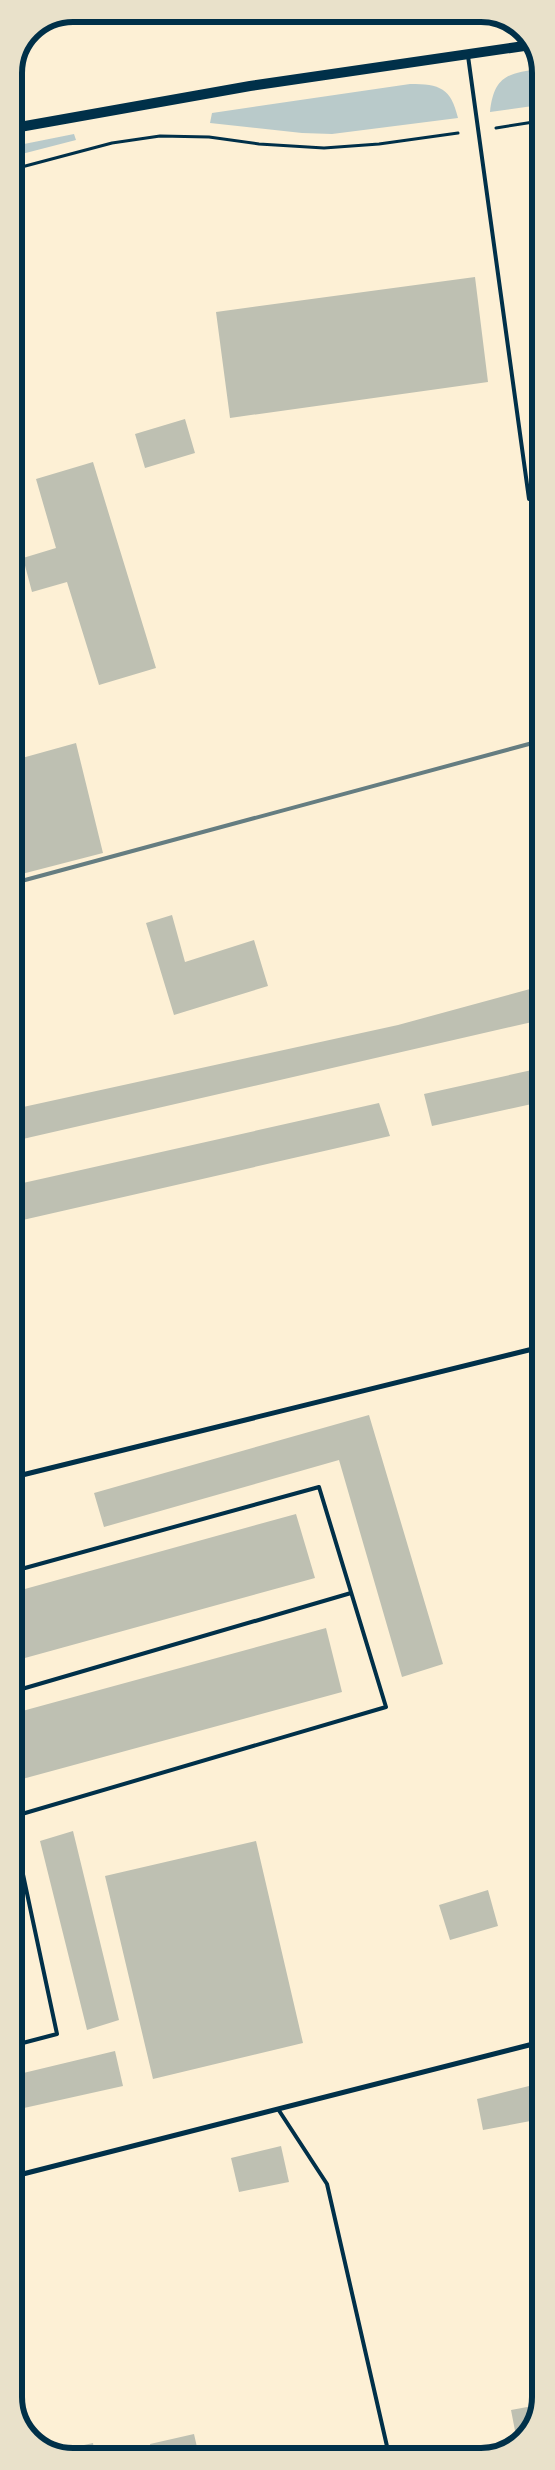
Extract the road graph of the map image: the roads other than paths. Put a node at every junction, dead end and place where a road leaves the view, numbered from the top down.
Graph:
1 (524, 46) edge
2 (467, 54) junction
3 (22, 127) edge
4 (529, 499) dead end
5 (532, 1349) edge
6 (22, 1475) edge
7 (22, 1569) edge
8 (351, 1593) junction
9 (22, 1689) edge
10 (22, 1814) edge
11 (22, 1869) edge
12 (22, 2043) edge
13 (532, 2044) edge
14 (278, 2108) junction
15 (22, 2174) edge
16 (387, 2448) edge

1 - 2 main road
2 - 3 main road
2 - 4 lane
5 - 6 street
7 - 8 lane
8 - 9 lane
8 - 10 lane
11 - 12 lane
13 - 14 street
14 - 15 street
14 - 16 lane

